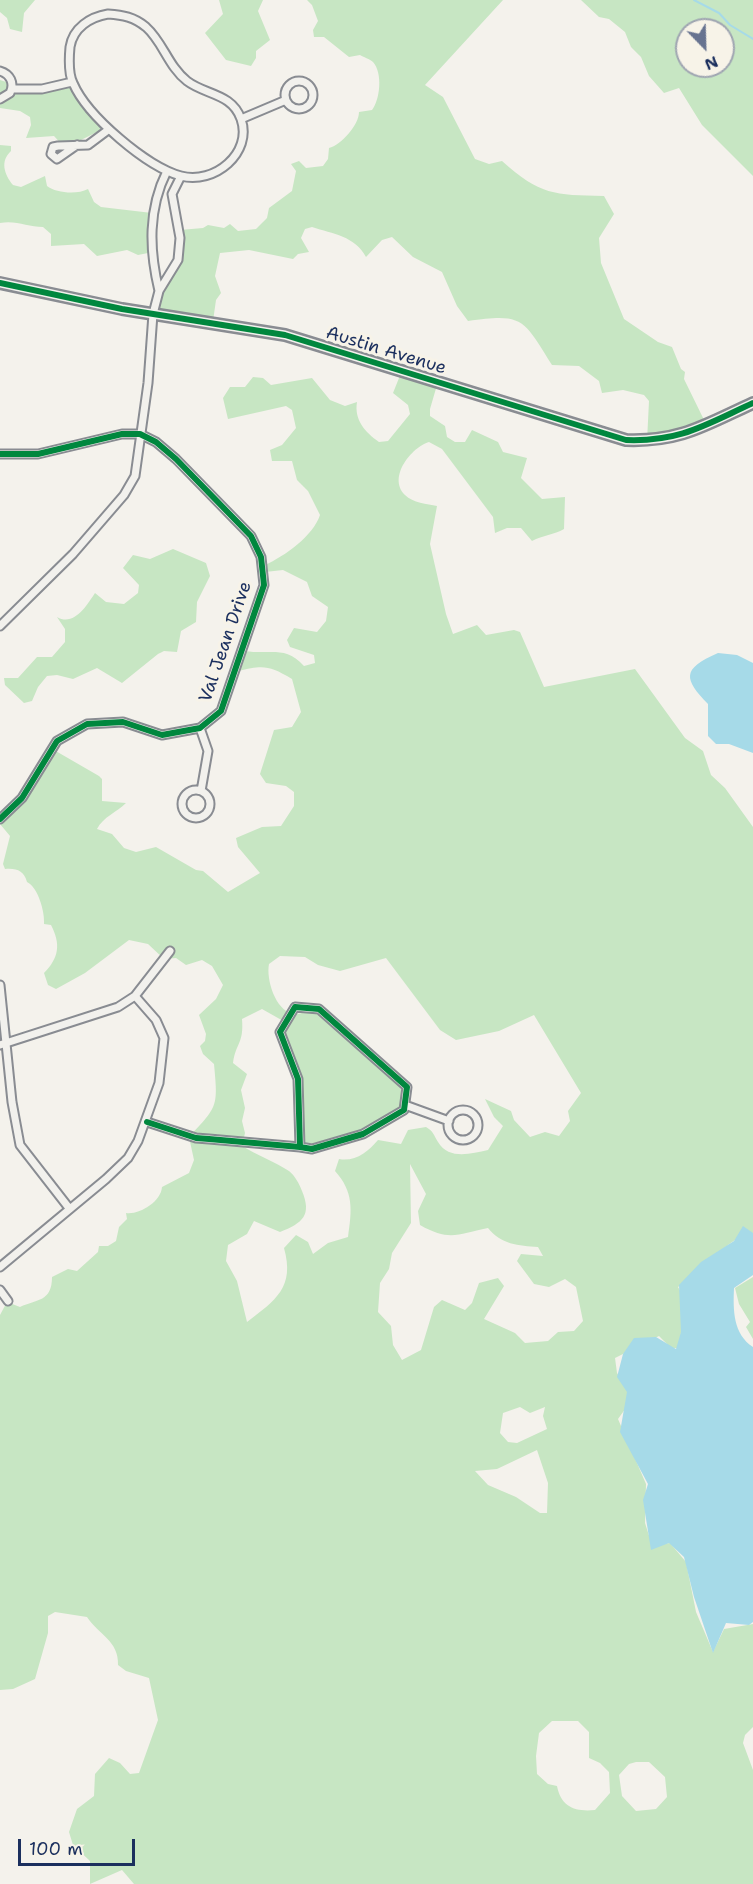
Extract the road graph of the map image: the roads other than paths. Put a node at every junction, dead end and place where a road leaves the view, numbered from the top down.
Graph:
1 (0, 71) edge
2 (72, 82) junction
3 (12, 89) junction
4 (0, 99) edge
5 (285, 100) junction
6 (241, 119) junction
7 (108, 130) junction
8 (77, 145) dead end
9 (168, 171) junction
10 (181, 176) junction
11 (0, 283) edge
12 (159, 291) junction
13 (153, 314) junction
14 (753, 403) edge
15 (140, 434) junction
16 (0, 454) edge
17 (0, 626) edge
18 (200, 728) junction
19 (201, 791) junction
20 (0, 819) edge
21 (170, 951) dead end
22 (0, 985) edge
23 (135, 996) junction
24 (3, 1045) edge
25 (405, 1105) junction
26 (449, 1121) junction
27 (147, 1122) junction
28 (300, 1147) junction
29 (69, 1208) junction
30 (0, 1267) edge
31 (0, 1290) edge
32 (8, 1301) dead end

1 - 3 street
2 - 3 street
2 - 6 street
2 - 7 street
3 - 4 street
5 - 5 street
5 - 6 street
6 - 10 street
7 - 8 street
7 - 9 street
9 - 10 street
9 - 12 street
10 - 12 street
11 - 13 street, Austin Avenue
12 - 13 street
13 - 14 street, Austin Avenue
13 - 15 street
15 - 16 street
15 - 17 street
15 - 18 street, Val Jean Drive
18 - 19 street, Val Jean Drive
18 - 20 street, Val Jean Drive
19 - 19 street
21 - 23 street
22 - 24 street
23 - 24 street
23 - 27 street
24 - 29 street
25 - 26 street
25 - 28 street
25 - 28 street
26 - 26 street
27 - 28 street
27 - 29 street
29 - 30 street
31 - 32 street

